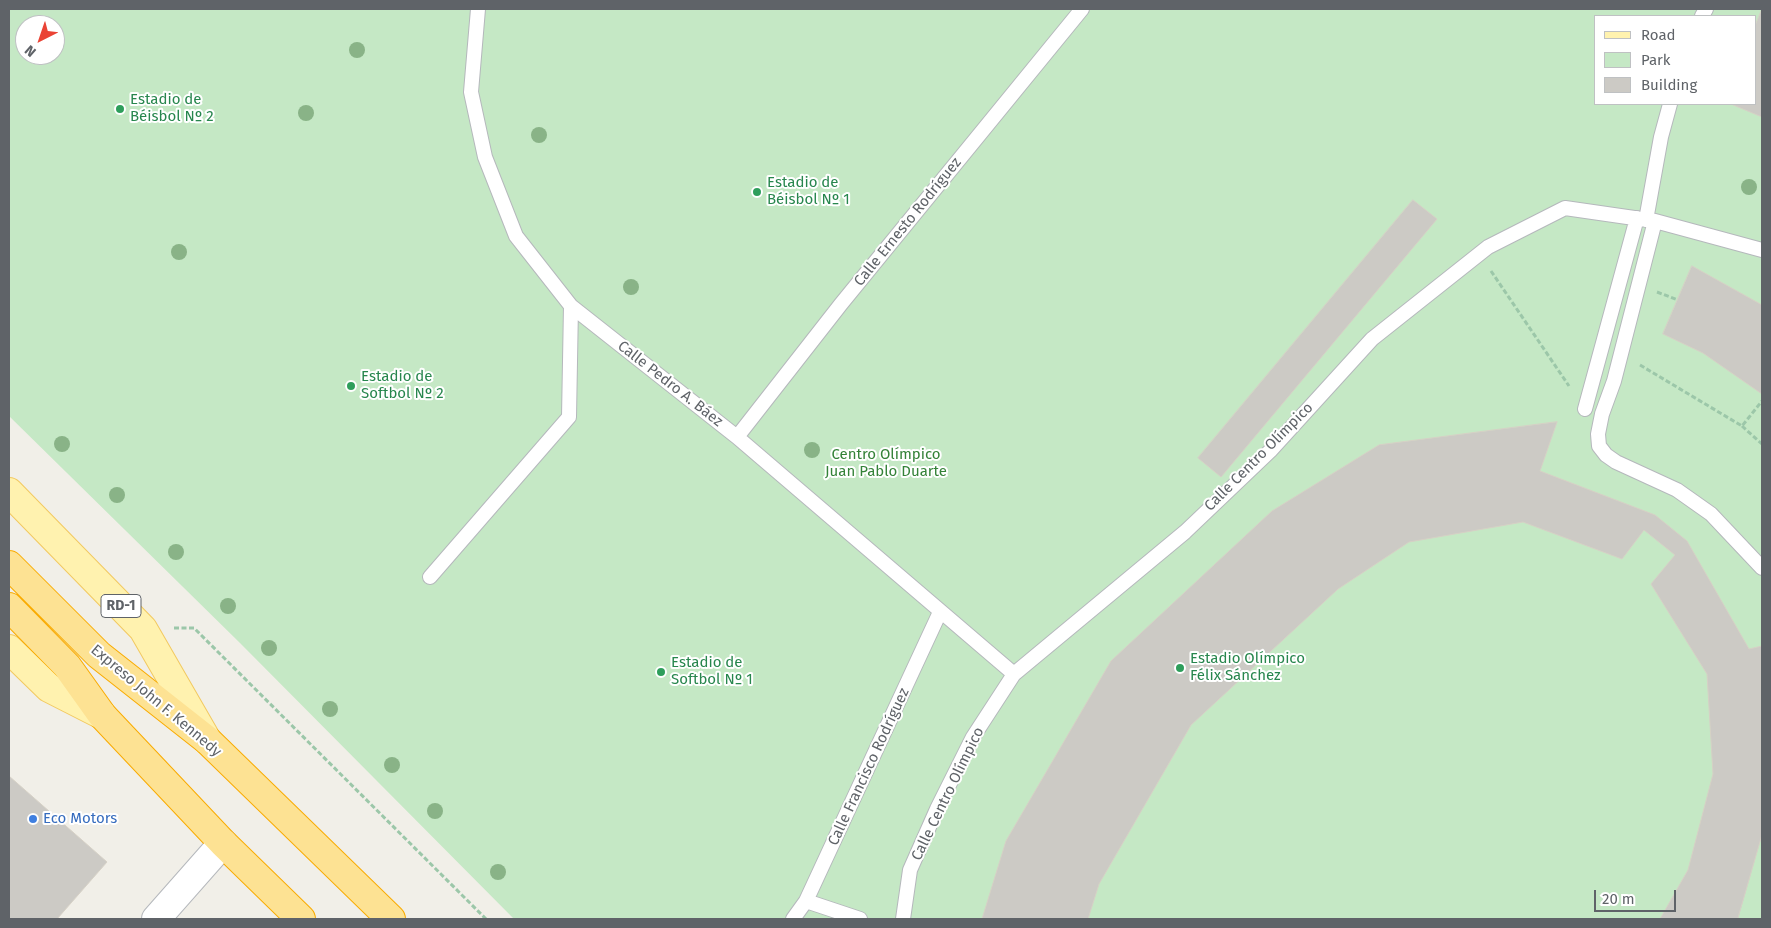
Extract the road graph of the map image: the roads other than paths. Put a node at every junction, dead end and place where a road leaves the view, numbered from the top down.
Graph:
1 (478, 9) edge
2 (1082, 9) edge
3 (1670, 105) edge
4 (1646, 220) junction
5 (1762, 250) edge
6 (571, 306) junction
7 (1585, 409) road end
8 (737, 437) junction
9 (9, 492) edge
10 (9, 565) edge
11 (1762, 568) edge
12 (430, 577) dead end
13 (9, 607) edge
14 (940, 612) junction
15 (9, 649) edge
16 (1014, 674) junction
17 (102, 715) junction
18 (207, 740) junction
19 (224, 843) junction
20 (806, 901) junction
21 (156, 919) edge
22 (301, 919) edge
23 (391, 919) edge
24 (793, 919) edge
25 (860, 919) edge
26 (903, 919) edge

1 - 6 lane, Calle Pedro A. Báez
2 - 8 lane, Calle Ernesto Rodríguez
3 - 4 lane
4 - 5 lane, Calle Centro Olímpico
4 - 7 lane
4 - 11 lane
4 - 16 lane, Calle Centro Olímpico
6 - 8 lane, Calle Pedro A. Báez
6 - 12 lane
8 - 14 lane, Calle Pedro A. Báez
9 - 18 main road, RD-1
10 - 18 highway, Expreso John F. Kennedy / RD-1
13 - 17 highway
14 - 16 lane, Calle Pedro A. Báez
14 - 20 lane, Calle Francisco Rodríguez
15 - 17 main road
16 - 26 lane, Calle Centro Olímpico
17 - 19 highway
18 - 23 highway, Expreso John F. Kennedy / RD-1
19 - 21 street
19 - 22 highway
20 - 24 lane, Calle Francisco Rodríguez
20 - 25 lane

